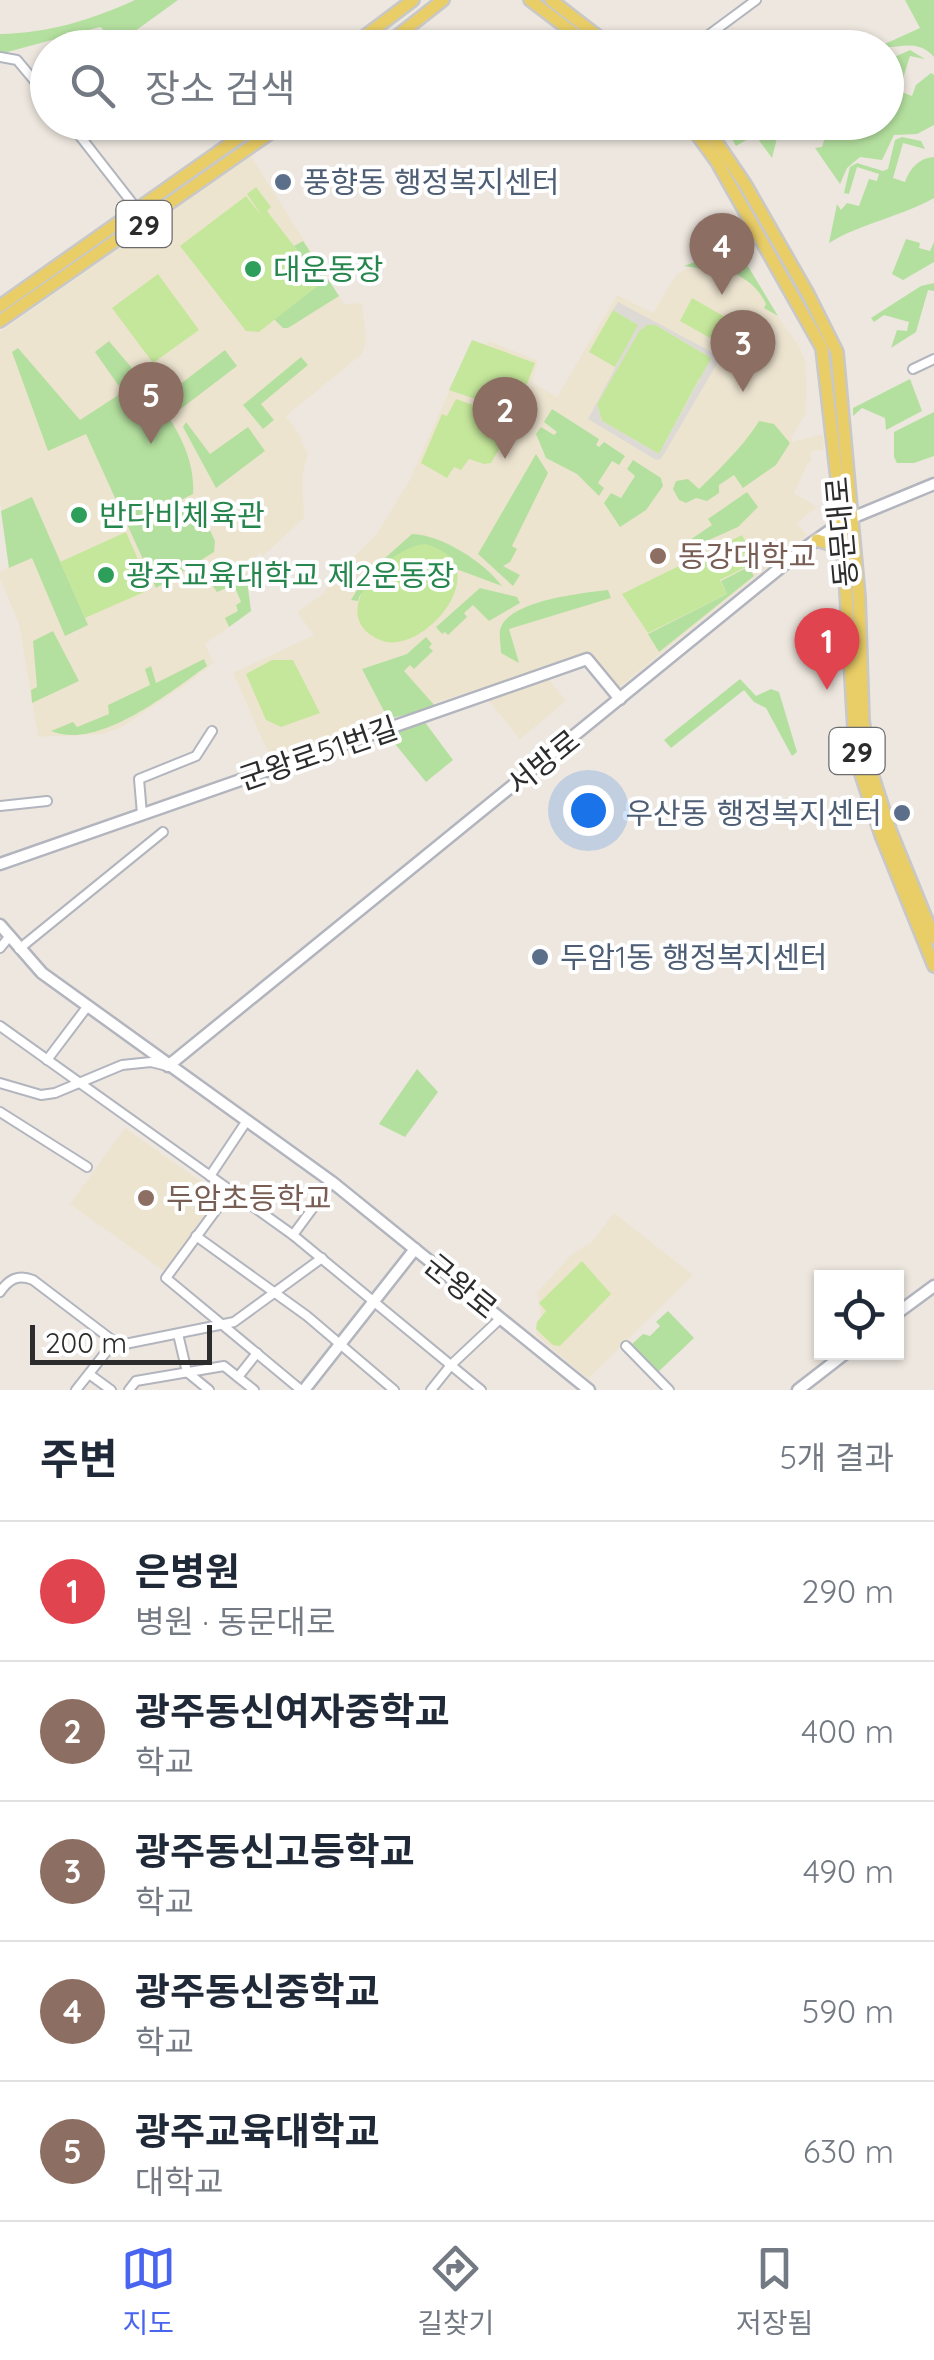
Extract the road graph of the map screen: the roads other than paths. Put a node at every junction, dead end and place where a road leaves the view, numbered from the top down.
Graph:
1 (413, 0) edge
2 (443, 0) edge
3 (530, 0) edge
4 (552, 0) edge
5 (756, 0) edge
6 (373, 30) edge
7 (405, 30) edge
8 (569, 30) edge
9 (590, 30) edge
10 (715, 30) edge
11 (0, 57) edge
12 (30, 77) edge
13 (82, 140) edge
14 (236, 140) edge
15 (261, 140) edge
16 (701, 140) edge
17 (715, 140) edge
18 (137, 210) junction
19 (147, 222) junction
20 (0, 306) edge
21 (0, 321) edge
22 (934, 359) edge
23 (913, 370) dead end
24 (934, 484) edge
25 (848, 520) junction
26 (817, 540) junction
27 (845, 559) junction
28 (620, 699) junction
29 (212, 731) dead end
30 (47, 801) dead end
31 (0, 806) edge
32 (142, 814) junction
33 (163, 832) dead end
34 (0, 864) edge
35 (0, 925) edge
36 (8, 938) junction
37 (934, 938) edge
38 (0, 948) edge
39 (18, 950) junction
40 (934, 966) edge
41 (87, 1007) junction
42 (0, 1026) edge
43 (47, 1060) junction
44 (168, 1066) junction
45 (77, 1082) junction
46 (0, 1083) edge
47 (0, 1112) edge
48 (246, 1122) junction
49 (87, 1168) dead end
50 (210, 1176) junction
51 (332, 1182) junction
52 (230, 1190) junction
53 (292, 1235) junction
54 (196, 1236) junction
55 (415, 1249) junction
56 (322, 1258) junction
57 (934, 1286) edge
58 (0, 1292) edge
59 (276, 1292) junction
60 (376, 1301) junction
61 (904, 1308) edge
62 (501, 1318) junction
63 (224, 1326) junction
64 (178, 1334) junction
65 (342, 1343) junction
66 (116, 1344) junction
67 (626, 1346) dead end
68 (257, 1354) junction
69 (837, 1360) edge
70 (452, 1365) junction
71 (187, 1372) junction
72 (89, 1374) junction
73 (238, 1377) junction
74 (812, 1380) junction
75 (306, 1389) edge
76 (585, 1389) edge
77 (76, 1390) edge
78 (110, 1390) edge
79 (129, 1390) edge
80 (209, 1390) edge
81 (254, 1390) edge
82 (394, 1390) edge
83 (430, 1390) edge
84 (480, 1390) edge
85 (669, 1390) edge
86 (798, 1390) edge
87 (819, 1390) edge

1 - 6 main road
2 - 7 main road
3 - 8 main road
4 - 9 main road
5 - 10 street
11 - 12 street
13 - 18 street
14 - 18 main road, 29
15 - 19 main road, 29
16 - 25 main road, 동문대로 / 29
17 - 25 main road, 동문대로 / 29
18 - 19 street
18 - 20 main road, 29
19 - 21 main road, 29
22 - 23 street
24 - 25 main road, 서방로
25 - 26 main road, 서방로
25 - 27 main road, 동문대로 / 29
25 - 37 main road, 동문대로 / 29
26 - 27 main road
26 - 28 main road, 서방로
27 - 40 main road, 동문대로 / 29
28 - 32 main road, 군왕로51번길
28 - 44 main road, 서방로
29 - 32 street
30 - 31 street
32 - 34 main road, 군왕로51번길
33 - 39 street
35 - 36 main road, 군왕로
36 - 38 street
36 - 39 main road, 군왕로
39 - 41 main road, 군왕로
41 - 43 street
41 - 44 main road, 군왕로
42 - 43 street
43 - 45 street
44 - 45 street
44 - 48 main road, 군왕로
45 - 46 street
45 - 50 street
47 - 49 street
48 - 50 street
48 - 51 main road, 군왕로
50 - 52 street
51 - 53 street
51 - 55 main road, 군왕로
52 - 53 street
52 - 54 street
53 - 56 street
54 - 59 street
54 - 63 street
55 - 60 main road
55 - 62 main road, 군왕로
56 - 59 street
56 - 60 street
57 - 61 main road
58 - 66 street
59 - 63 street
59 - 65 street
60 - 65 main road
60 - 70 street
62 - 70 street
62 - 76 main road, 군왕로
63 - 64 street
63 - 68 street
64 - 66 street
64 - 71 street
65 - 75 main road
65 - 82 street
66 - 72 street
67 - 85 street
68 - 73 street
68 - 75 street
69 - 74 main road
70 - 83 street
70 - 84 street
71 - 73 street
71 - 79 street
71 - 80 street
72 - 77 street
72 - 78 street
73 - 81 street
74 - 86 main road
74 - 87 main road

